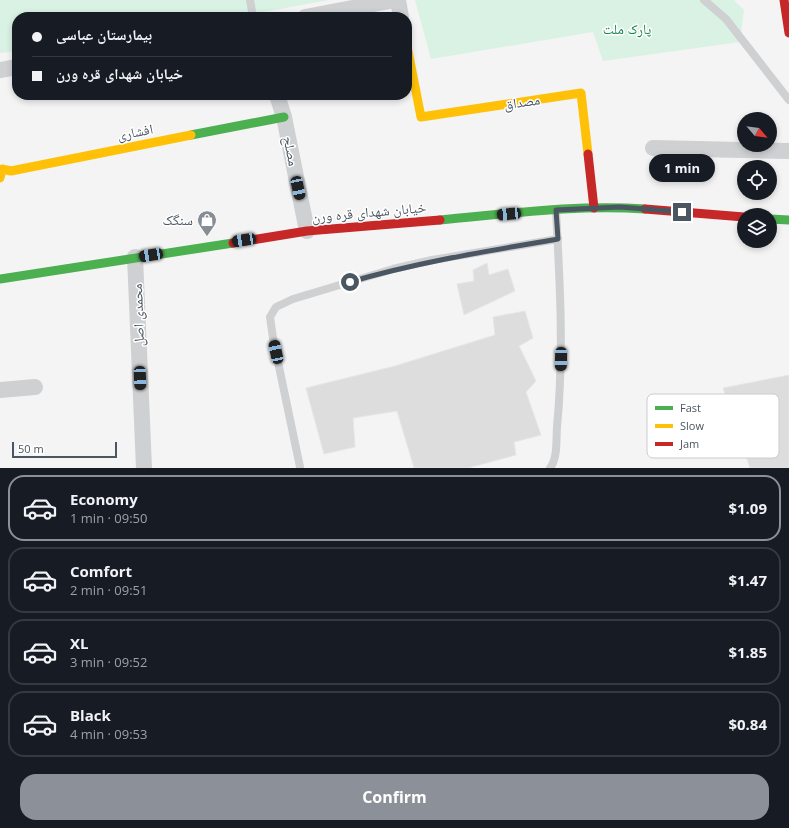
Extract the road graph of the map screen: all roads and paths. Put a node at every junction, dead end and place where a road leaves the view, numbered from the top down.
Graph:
1 (250, 0) edge
2 (396, 0) edge
3 (704, 0) edge
4 (784, 0) edge
5 (252, 12) edge
6 (332, 12) edge
7 (400, 12) edge
8 (789, 33) edge
9 (12, 68) edge
10 (0, 70) edge
11 (412, 71) edge
12 (279, 100) edge
13 (789, 100) edge
14 (284, 117) junction
15 (653, 148) dead end
16 (789, 150) edge
17 (0, 178) edge
18 (594, 208) junction
19 (556, 210) junction
20 (737, 216) edge
21 (777, 219) edge
22 (789, 220) edge
23 (307, 231) junction
24 (558, 239) junction
25 (135, 257) junction
26 (0, 279) edge
27 (35, 388) dead end
28 (0, 390) edge
29 (300, 467) edge
30 (144, 468) edge
31 (550, 468) edge

1 - 5 lane
2 - 6 street
2 - 7 street
3 - 13 lane
4 - 8 main road
9 - 10 street
11 - 18 main road, مصداق
12 - 14 street, مصلح
14 - 17 main road, افشاری
14 - 23 street, مصلح
15 - 16 street
18 - 19 main road, خیابان شهدای قره ورن
18 - 20 main road, خیابان شهدای قره ورن
19 - 23 main road, خیابان شهدای قره ورن
19 - 24 lane
21 - 22 main road
23 - 25 main road, خیابان شهدای قره ورن
24 - 29 lane
24 - 31 lane
25 - 26 main road, خیابان شهدای قره ورن
25 - 30 street, محمدی اصل
27 - 28 street

